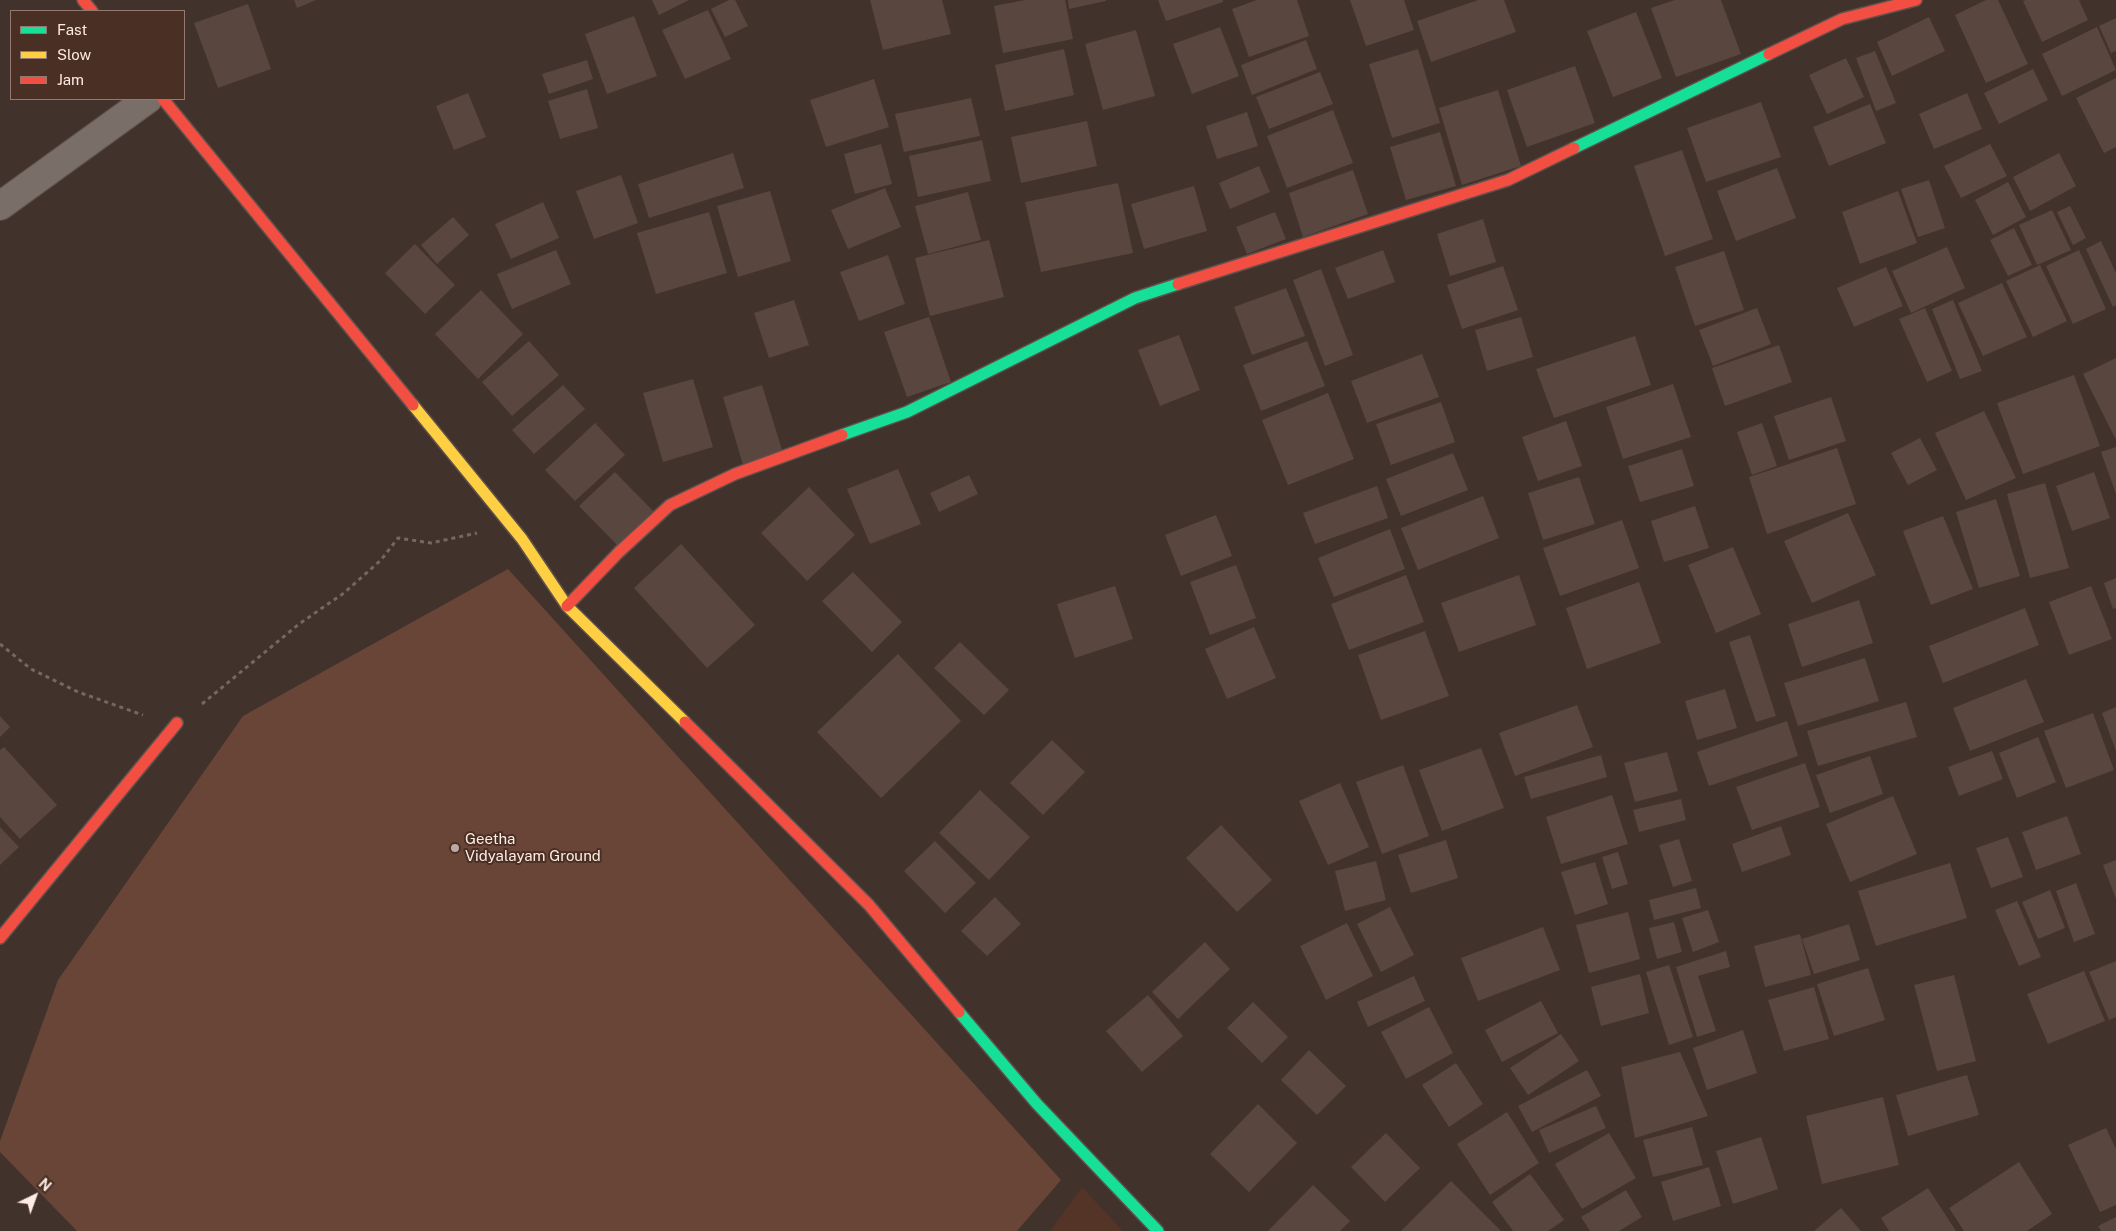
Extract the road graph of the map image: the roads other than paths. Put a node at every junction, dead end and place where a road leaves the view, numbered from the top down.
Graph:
1 (83, 0) edge
2 (1916, 0) edge
3 (91, 10) edge
4 (147, 100) edge
5 (165, 100) edge
6 (0, 206) edge
7 (566, 606) junction
8 (177, 723) road end
9 (0, 938) edge
10 (1158, 1231) edge

1 - 3 street
2 - 7 street
4 - 6 street
5 - 7 street
7 - 10 street
8 - 9 street

